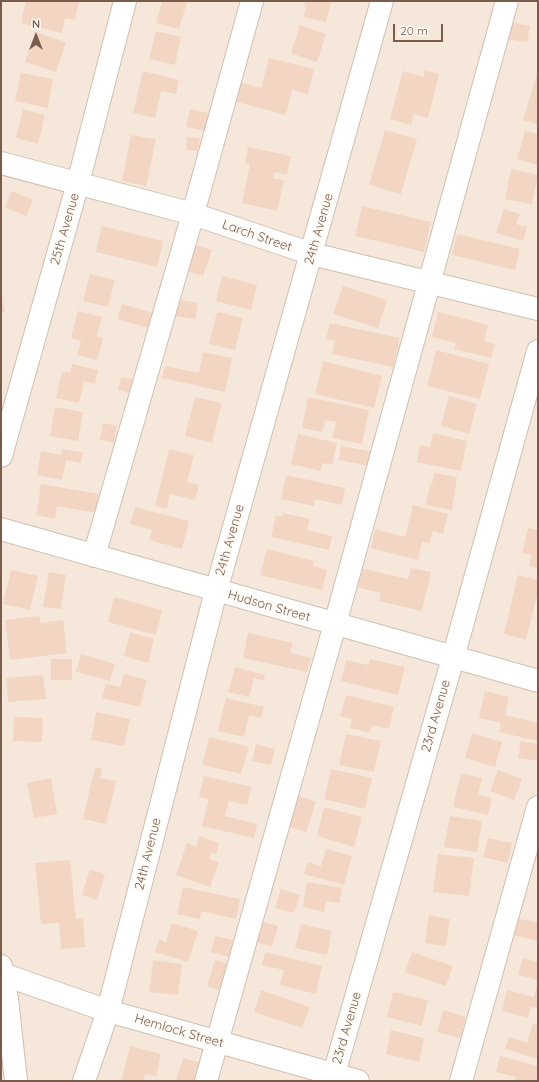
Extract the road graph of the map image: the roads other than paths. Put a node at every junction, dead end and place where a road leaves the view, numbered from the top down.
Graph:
1 (125, 1) edge
2 (252, 1) edge
3 (382, 1) edge
4 (507, 1) edge
5 (1, 163) edge
6 (78, 183) junction
7 (193, 214) junction
8 (312, 254) junction
9 (429, 282) junction
10 (538, 309) edge
11 (538, 351) edge
12 (1, 456) edge
13 (1, 529) edge
14 (94, 556) junction
15 (216, 591) junction
16 (335, 624) junction
17 (453, 658) junction
18 (538, 681) edge
19 (538, 807) edge
20 (2, 970) edge
21 (108, 1011) junction
22 (217, 1042) junction
23 (333, 1078) edge
24 (16, 1081) edge
25 (84, 1081) edge
26 (206, 1081) edge
27 (358, 1081) edge
28 (461, 1081) edge

1 - 6 street, 25th Avenue
2 - 7 street
3 - 8 street, 24th Avenue
4 - 9 street
5 - 6 street, Larch Street
6 - 7 street, Larch Street
6 - 12 street, 25th Avenue
7 - 8 street, Larch Street
7 - 14 street
8 - 9 street, Larch Street
8 - 15 street, 24th Avenue
9 - 10 street, Larch Street
9 - 16 street
11 - 17 street, 23rd Avenue
13 - 14 street, Hudson Street
14 - 15 street, Hudson Street
15 - 16 street, Hudson Street
15 - 21 street, 24th Avenue
16 - 17 street, Hudson Street
16 - 22 street
17 - 18 street, Hudson Street
17 - 23 street, 23rd Avenue
19 - 28 street
20 - 21 street, Hemlock Street
20 - 24 street
21 - 22 street, Hemlock Street
21 - 25 street, 24th Avenue
22 - 23 street, Hemlock Street
22 - 26 street
23 - 27 street, Hemlock Street

